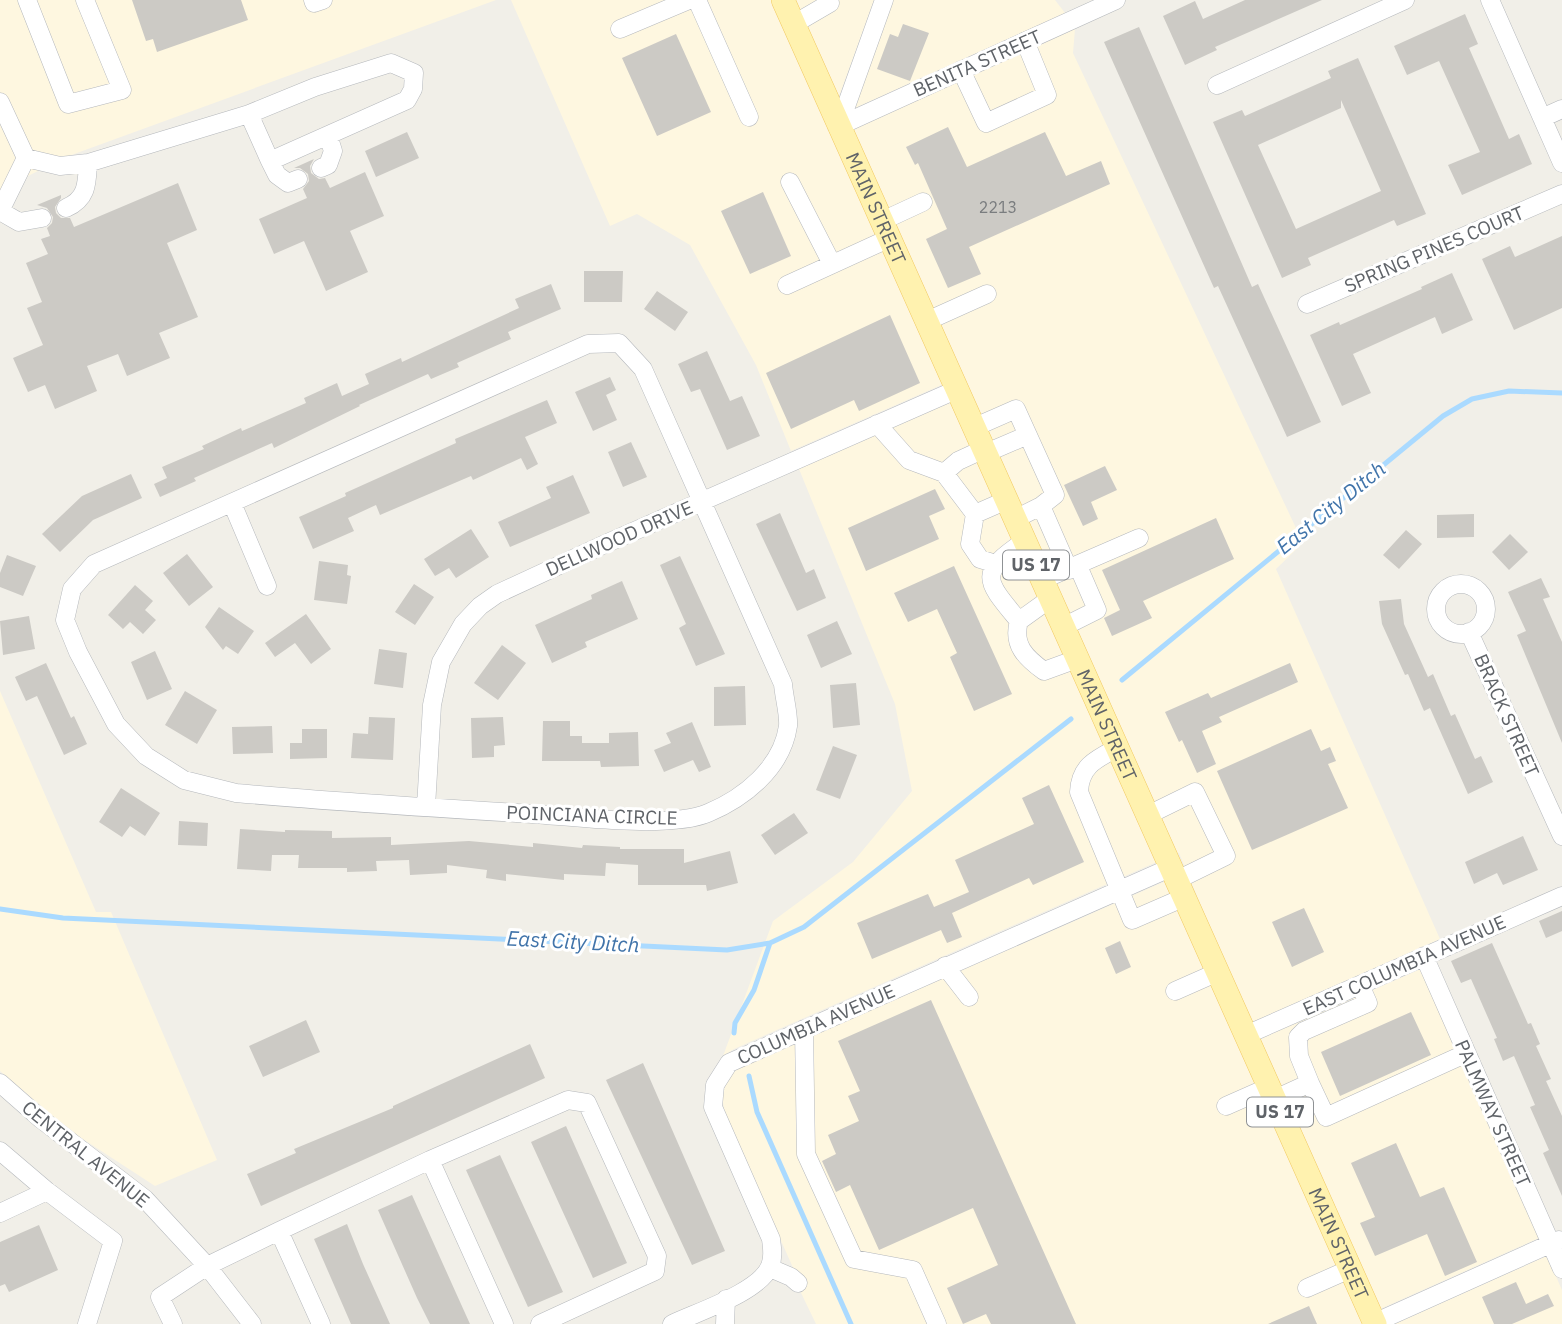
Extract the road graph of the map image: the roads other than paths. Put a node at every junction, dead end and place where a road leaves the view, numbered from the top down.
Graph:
1 (27, 0) edge
2 (85, 0) edge
3 (313, 0) edge
4 (323, 0) edge
5 (689, 0) edge
6 (697, 0) edge
7 (783, 0) edge
8 (829, 0) edge
9 (884, 0) edge
10 (1116, 0) edge
11 (1405, 0) edge
12 (1490, 0) edge
13 (794, 24) junction
14 (621, 29) dead end
15 (1025, 41) junction
16 (961, 70) junction
17 (1217, 85) dead end
18 (0, 102) edge
19 (1562, 109) edge
20 (249, 114) junction
21 (749, 117) dead end
22 (1542, 118) junction
23 (839, 125) junction
24 (328, 135) junction
25 (26, 158) junction
26 (270, 161) junction
27 (88, 163) junction
28 (1562, 163) edge
29 (321, 169) dead end
30 (298, 178) dead end
31 (790, 181) dead end
32 (1562, 194) edge
33 (923, 202) dead end
34 (66, 208) dead end
35 (0, 211) edge
36 (42, 218) dead end
37 (886, 229) junction
38 (832, 264) junction
39 (787, 285) dead end
40 (987, 295) dead end
41 (1307, 304) dead end
42 (928, 321) junction
43 (958, 389) junction
44 (877, 425) junction
45 (975, 427) junction
46 (1028, 435) junction
47 (985, 451) junction
48 (944, 473) junction
49 (701, 501) junction
50 (232, 503) junction
51 (1041, 506) junction
52 (1011, 509) junction
53 (975, 514) junction
54 (1139, 538) dead end
55 (1025, 541) junction
56 (996, 564) junction
57 (1073, 568) junction
58 (267, 586) dead end
59 (1046, 589) junction
60 (1019, 621) junction
61 (1063, 627) junction
62 (1469, 632) dead end
63 (1077, 659) junction
64 (1117, 748) junction
65 (426, 807) junction
66 (1148, 815) junction
67 (1562, 836) edge
68 (1178, 881) junction
69 (1119, 891) junction
70 (1562, 896) edge
71 (1424, 956) junction
72 (945, 966) junction
73 (1218, 972) junction
74 (1360, 985) junction
75 (1175, 991) dead end
76 (969, 997) dead end
77 (1298, 1012) junction
78 (804, 1029) junction
79 (1307, 1030) junction
80 (1247, 1035) junction
81 (1467, 1054) junction
82 (0, 1083) edge
83 (1310, 1083) junction
84 (1272, 1093) junction
85 (1226, 1106) dead end
86 (0, 1151) edge
87 (430, 1160) junction
88 (47, 1191) junction
89 (0, 1213) edge
90 (279, 1231) junction
91 (1557, 1241) edge
92 (207, 1266) junction
93 (770, 1268) junction
94 (1349, 1269) junction
95 (1562, 1269) edge
96 (798, 1283) dead end
97 (1307, 1288) dead end
98 (726, 1299) junction
99 (1374, 1323) edge
100 (86, 1324) edge
101 (173, 1324) edge
102 (252, 1324) edge
103 (321, 1324) edge
104 (504, 1324) edge
105 (540, 1324) edge
106 (672, 1324) edge
107 (725, 1324) edge
108 (937, 1324) edge

1 - 2 street
3 - 4 street
5 - 14 street
6 - 21 street
7 - 13 main road, US 17
8 - 13 street
9 - 23 street
10 - 15 street, BENITA STREET
11 - 17 street
12 - 22 street
13 - 23 main road, US 17
15 - 16 street, BENITA STREET
15 - 16 street
16 - 23 street, BENITA STREET
18 - 25 street
19 - 22 street
20 - 24 street
20 - 26 street
20 - 27 street
22 - 28 street
23 - 37 main road, MAIN STREET / US 17
24 - 26 street
24 - 29 street
25 - 27 street
25 - 35 street
26 - 30 street
27 - 34 street
31 - 38 street
32 - 41 street, SPRING PINES COURT
33 - 37 street
35 - 36 street
37 - 38 street
37 - 42 main road, MAIN STREET / US 17
38 - 39 street
40 - 42 street
42 - 43 main road, MAIN STREET / US 17
43 - 44 street, DELLWOOD DRIVE
43 - 45 main road, MAIN STREET / US 17
44 - 48 street
44 - 49 street, DELLWOOD DRIVE
45 - 46 street
45 - 47 main road, MAIN STREET / US 17
46 - 47 street
46 - 51 street
47 - 48 street
47 - 52 main road, MAIN STREET / US 17
48 - 53 street
49 - 50 street, POINCIANA CIRCLE
49 - 65 street, DELLWOOD DRIVE
49 - 65 street, POINCIANA CIRCLE
50 - 58 street
50 - 65 street, POINCIANA CIRCLE
51 - 52 street
51 - 57 street
52 - 53 street
52 - 55 main road, MAIN STREET / US 17
53 - 56 street
54 - 57 street
55 - 56 street
55 - 59 main road, MAIN STREET / US 17
56 - 60 street
57 - 59 street
57 - 61 street
59 - 60 street
59 - 61 main road, MAIN STREET / US 17
60 - 63 street
61 - 63 main road, MAIN STREET / US 17
62 - 67 street, BRACK STREET
63 - 64 main road, MAIN STREET / US 17
64 - 66 main road, MAIN STREET / US 17
64 - 69 street
66 - 68 main road, MAIN STREET / US 17
66 - 68 street
68 - 69 street, COLUMBIA AVENUE
68 - 69 street
68 - 73 main road, MAIN STREET / US 17
69 - 72 street, COLUMBIA AVENUE
70 - 71 street, EAST COLUMBIA AVENUE
71 - 74 street, EAST COLUMBIA AVENUE
71 - 81 street, PALMWAY STREET
72 - 76 street
72 - 78 street, COLUMBIA AVENUE
73 - 75 street
73 - 80 main road, MAIN STREET / US 17
74 - 77 street, EAST COLUMBIA AVENUE
74 - 79 street
77 - 79 street
77 - 80 street, EAST COLUMBIA AVENUE
78 - 93 street, COLUMBIA AVENUE
78 - 108 street
79 - 83 street
80 - 84 main road, MAIN STREET / US 17
81 - 83 street
81 - 91 street, PALMWAY STREET
82 - 92 street, CENTRAL AVENUE
83 - 84 street
84 - 85 street
84 - 94 main road, MAIN STREET / US 17
86 - 88 street
87 - 90 street
87 - 104 street
87 - 105 street
88 - 89 street
88 - 100 street
90 - 92 street
90 - 103 street
91 - 95 street, PALMWAY STREET
91 - 99 street
92 - 101 street
92 - 102 street, CENTRAL AVENUE
93 - 96 street
93 - 98 street
94 - 97 street
94 - 99 main road, MAIN STREET / US 17
98 - 106 street
98 - 107 street

